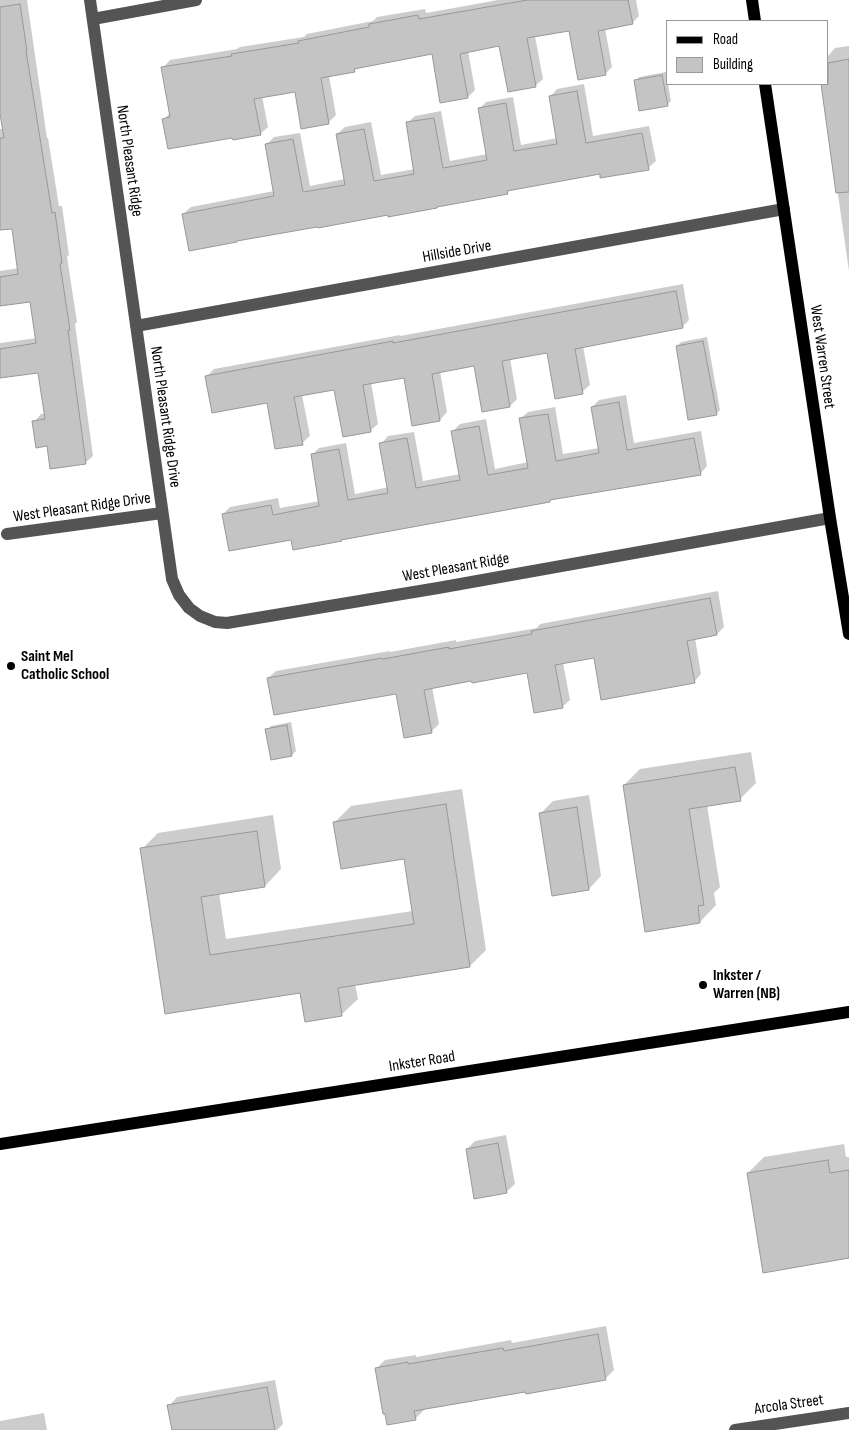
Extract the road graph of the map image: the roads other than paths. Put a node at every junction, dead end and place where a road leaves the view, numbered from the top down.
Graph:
1 (90, 0) edge
2 (196, 0) edge
3 (752, 0) edge
4 (93, 19) junction
5 (756, 20) edge
6 (765, 85) edge
7 (784, 210) junction
8 (136, 326) junction
9 (162, 513) junction
10 (830, 518) junction
11 (7, 534) dead end
12 (849, 634) edge
13 (849, 1012) edge
14 (0, 1144) edge
15 (849, 1413) edge
16 (735, 1430) edge

1 - 4 street, North Pleasant Ridge
2 - 4 street
3 - 5 main road
4 - 8 street, North Pleasant Ridge
6 - 7 main road, West Warren Street
7 - 8 street, Hillside Drive
7 - 10 main road, West Warren Street
8 - 9 street, North Pleasant Ridge Drive
9 - 10 street, West Pleasant Ridge
9 - 11 street, West Pleasant Ridge Drive
10 - 12 main road, West Warren Street
13 - 14 main road, Inkster Road
15 - 16 street, Arcola Street

